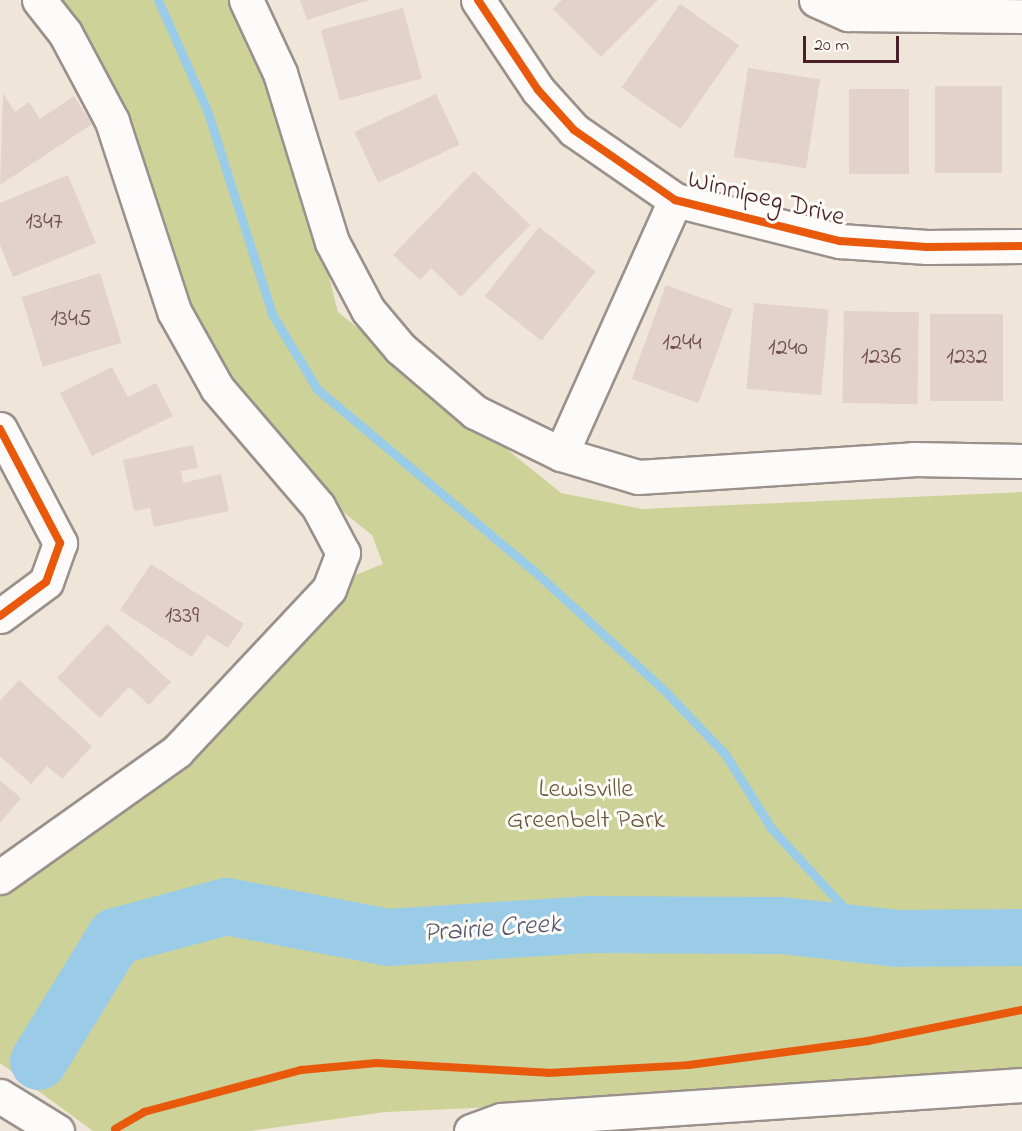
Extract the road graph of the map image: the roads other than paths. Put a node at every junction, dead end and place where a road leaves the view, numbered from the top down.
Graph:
1 (39, 0) edge
2 (246, 0) edge
3 (478, 0) edge
4 (816, 0) edge
5 (1022, 16) edge
6 (675, 200) junction
7 (1022, 246) edge
8 (0, 429) edge
9 (561, 454) junction
10 (1022, 461) edge
11 (0, 616) edge
12 (0, 877) edge
13 (1022, 1085) edge
14 (0, 1096) edge
15 (57, 1131) edge
16 (471, 1131) edge

1 - 12 street
2 - 9 street
3 - 6 street, Winnipeg Drive
4 - 5 street
6 - 7 street, Winnipeg Drive
6 - 9 street
8 - 11 street
9 - 10 street
13 - 16 street
14 - 15 street

